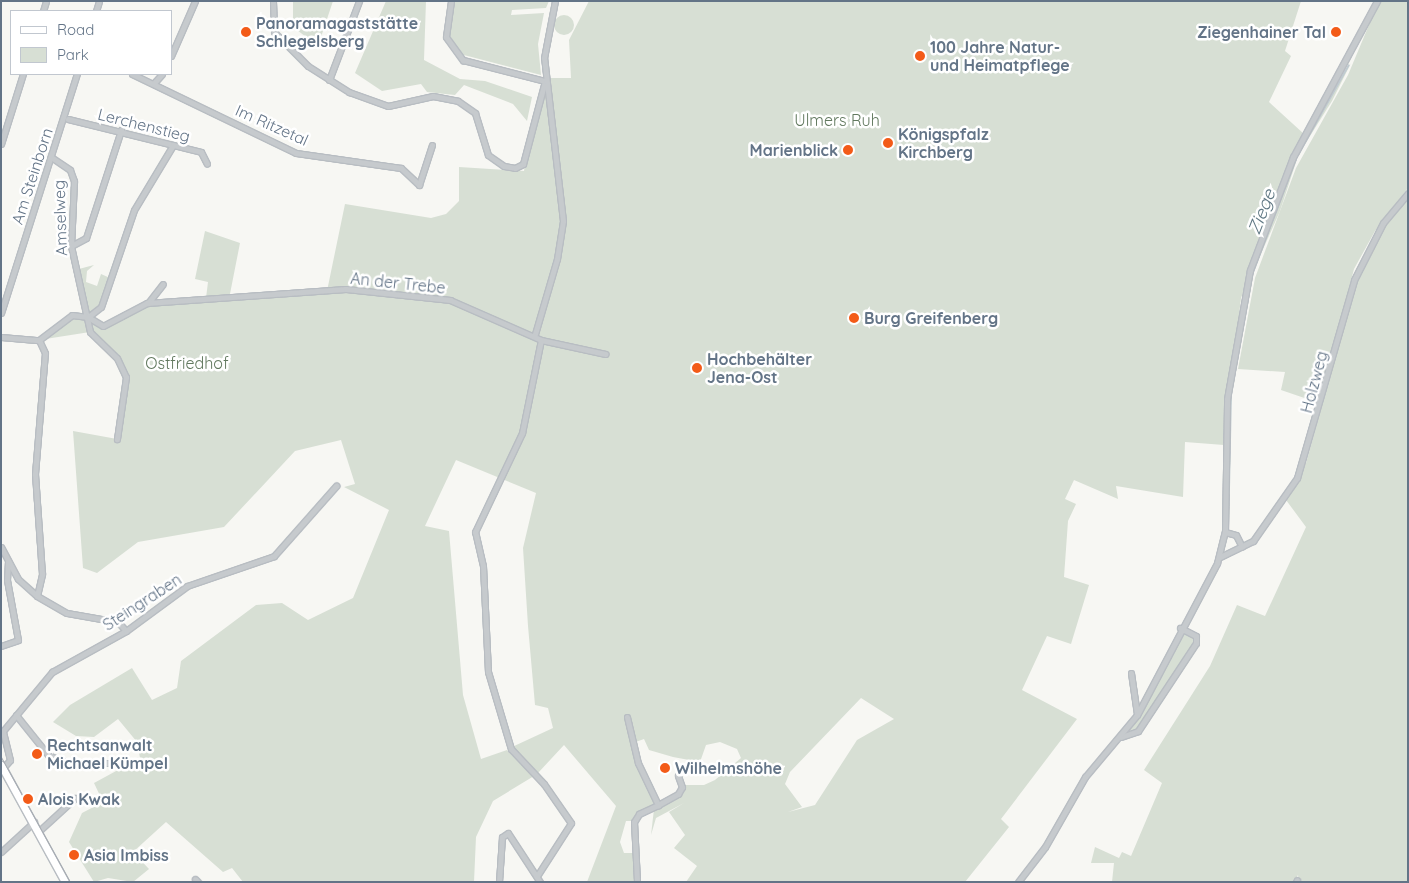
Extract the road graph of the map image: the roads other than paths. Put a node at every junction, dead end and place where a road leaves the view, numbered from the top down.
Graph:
1 (195, 1) edge
2 (273, 1) edge
3 (359, 1) edge
4 (451, 1) edge
5 (555, 1) edge
6 (1377, 1) edge
7 (172, 54) edge
8 (23, 75) edge
9 (77, 75) edge
10 (134, 75) edge
11 (161, 75) edge
12 (329, 80) junction
13 (545, 80) junction
14 (154, 83) junction
15 (68, 119) dead end
16 (121, 130) junction
17 (1, 144) edge
18 (173, 145) junction
19 (432, 145) dead end
20 (51, 157) junction
21 (207, 164) dead end
22 (1408, 193) edge
23 (71, 246) junction
24 (163, 284) dead end
25 (147, 303) junction
26 (1, 313) edge
27 (88, 317) junction
28 (535, 334) junction
29 (1, 337) edge
30 (39, 340) junction
31 (541, 340) junction
32 (606, 354) dead end
33 (117, 439) dead end
34 (336, 486) dead end
35 (1225, 532) junction
36 (1242, 546) junction
37 (1, 547) edge
38 (1219, 557) junction
39 (8, 561) junction
40 (37, 596) junction
41 (1180, 628) junction
42 (126, 631) junction
43 (1, 646) edge
44 (1132, 673) dead end
45 (16, 715) junction
46 (1137, 715) junction
47 (627, 717) dead end
48 (1120, 737) junction
49 (112, 763) dead end
50 (2, 767) edge
51 (678, 776) dead end
52 (75, 798) dead end
53 (658, 805) junction
54 (34, 822) junction
55 (40, 831) junction
56 (1, 852) edge
57 (537, 876) junction
58 (65, 882) edge
59 (499, 882) edge
60 (540, 882) edge
61 (637, 882) edge
62 (1018, 882) edge

1 - 7 street
2 - 12 street
3 - 12 street
4 - 13 street
5 - 13 street
6 - 35 street
8 - 17 street
9 - 20 street, Am Steinborn
10 - 14 street, Im Ritzetal
11 - 14 street
12 - 13 street
13 - 28 street
14 - 19 street, Im Ritzetal
15 - 16 street, Lerchenstieg
16 - 18 street, Lerchenstieg
16 - 23 street
18 - 21 street, Lerchenstieg
18 - 27 street
20 - 23 street, Amselweg
20 - 26 street, Am Steinborn
22 - 36 street, Holzweg
23 - 27 street, Amselweg
24 - 25 street, An der Trebe
25 - 27 street, An der Trebe
25 - 28 street, An der Trebe
27 - 30 street, An der Trebe
27 - 33 street, Amselweg
28 - 31 street, An der Trebe
29 - 30 street
30 - 40 street
31 - 32 street
31 - 57 street
34 - 42 street, Steingraben
35 - 36 street
35 - 38 street
36 - 38 street, Holzweg
37 - 39 street
38 - 41 street
39 - 40 street
39 - 43 street
40 - 42 street
41 - 46 street
41 - 48 street
42 - 45 street, Steingraben
44 - 46 street
45 - 49 street
45 - 50 street, Steingraben
46 - 48 street
47 - 53 street
48 - 62 street
50 - 54 street
51 - 53 street
52 - 55 street
53 - 61 street
54 - 55 street
54 - 56 street
55 - 58 street
57 - 59 street
57 - 60 street

